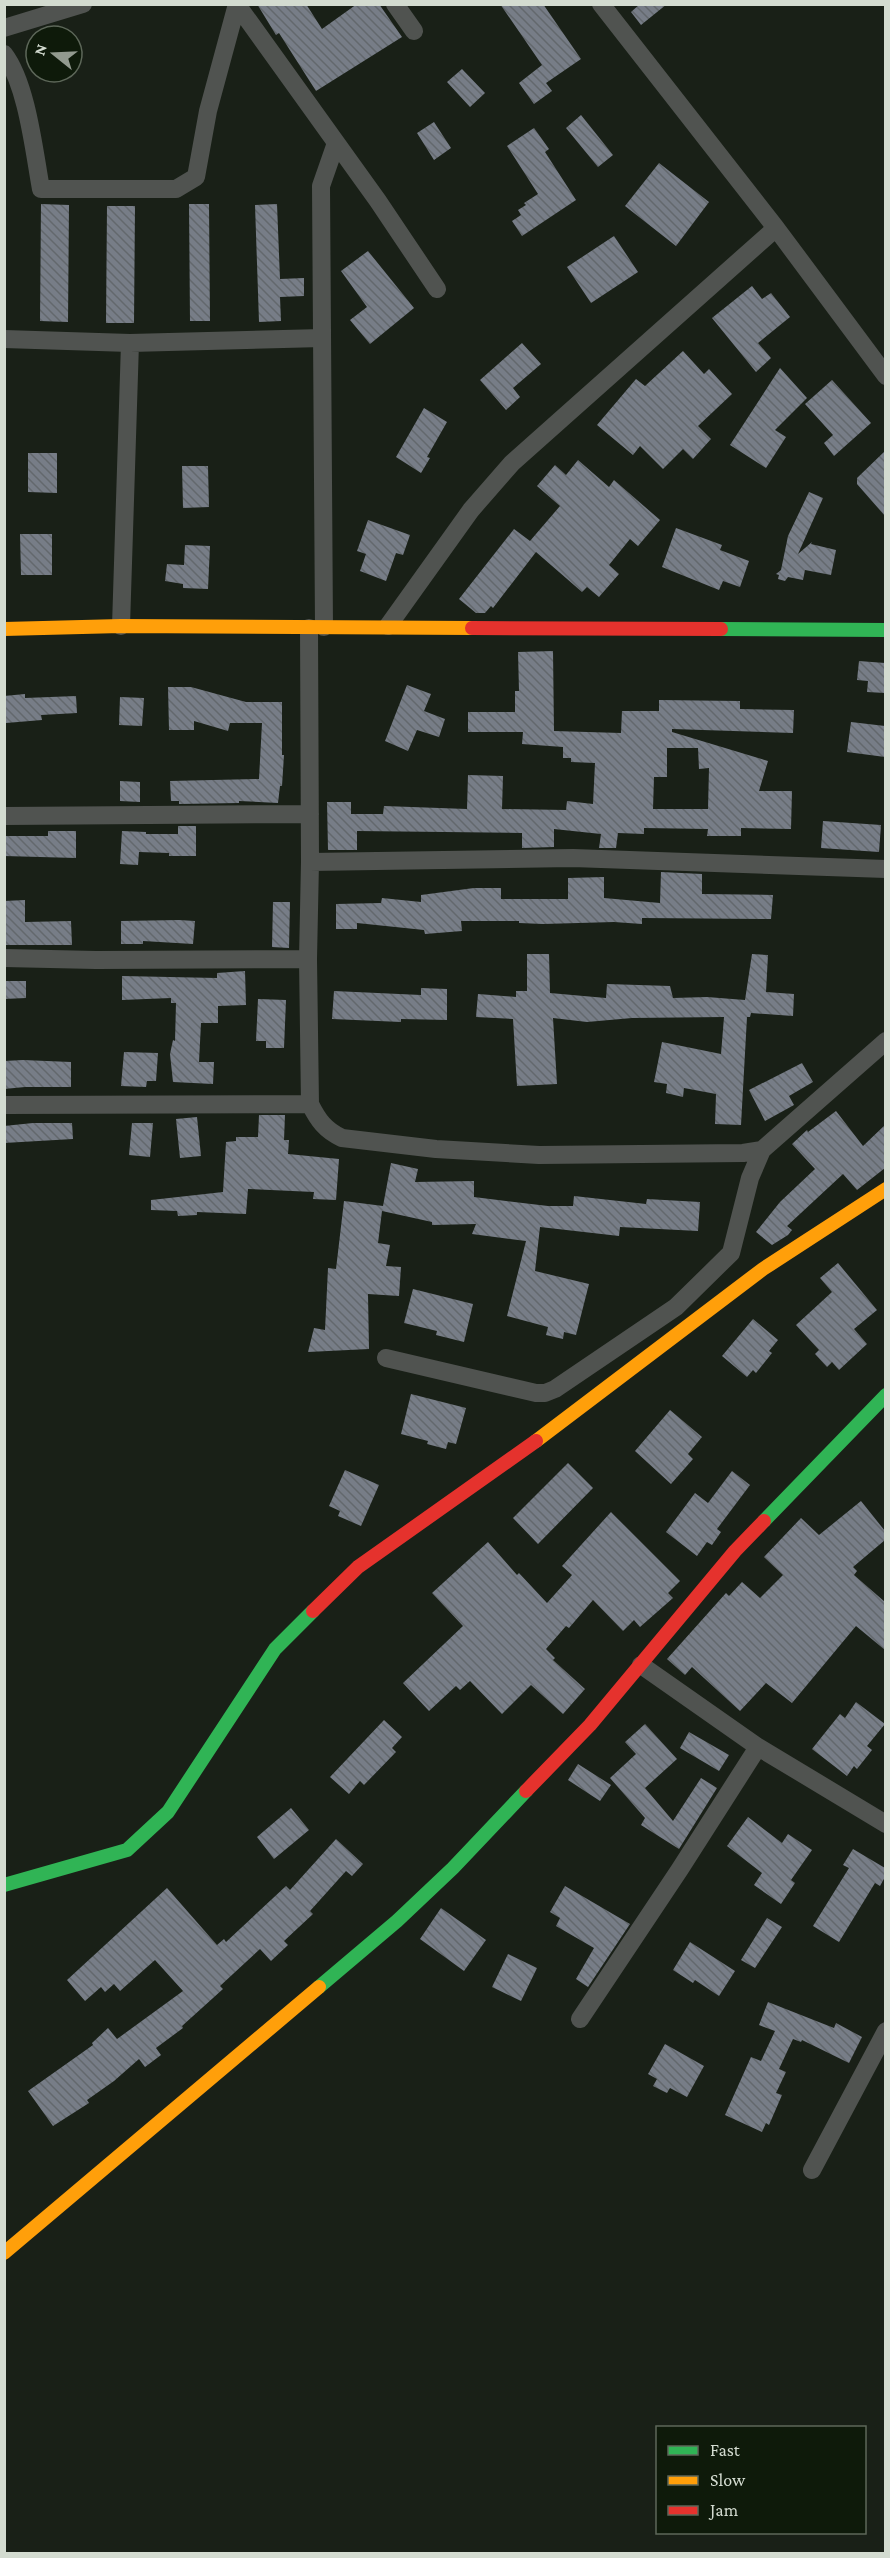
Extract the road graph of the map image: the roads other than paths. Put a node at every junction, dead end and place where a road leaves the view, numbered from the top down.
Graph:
1 (83, 4) edge
2 (395, 4) edge
3 (601, 4) edge
4 (237, 5) edge
5 (4, 28) edge
6 (414, 31) dead end
7 (4, 54) edge
8 (336, 142) junction
9 (776, 228) junction
10 (437, 289) dead end
11 (322, 338) junction
12 (4, 339) edge
13 (130, 343) junction
14 (885, 376) edge
15 (121, 626) junction
16 (388, 626) junction
17 (317, 627) junction
18 (4, 630) edge
19 (885, 630) edge
20 (309, 814) junction
21 (4, 816) edge
22 (310, 862) junction
23 (885, 869) edge
24 (4, 958) edge
25 (308, 959) junction
26 (885, 1041) edge
27 (310, 1104) junction
28 (4, 1105) edge
29 (762, 1150) junction
30 (885, 1189) edge
31 (386, 1358) dead end
32 (885, 1395) edge
33 (641, 1665) junction
34 (758, 1747) junction
35 (885, 1824) edge
36 (4, 1885) edge
37 (580, 2019) dead end
38 (885, 2031) edge
39 (812, 2170) dead end
40 (4, 2253) edge

1 - 5 street
2 - 6 street
3 - 9 street
4 - 7 street
4 - 8 street
8 - 10 street
8 - 11 street
9 - 14 street
9 - 16 street
11 - 13 street
11 - 17 street
12 - 13 street
13 - 15 street
15 - 17 street
15 - 18 street
16 - 17 street
16 - 19 street
17 - 20 street
20 - 21 street
20 - 22 street
22 - 23 street
22 - 25 street
24 - 25 street
25 - 27 street
26 - 29 street
27 - 28 street
27 - 29 street
29 - 31 street
30 - 36 street
32 - 33 street
33 - 34 street
33 - 40 street
34 - 35 street
34 - 37 street
38 - 39 street

